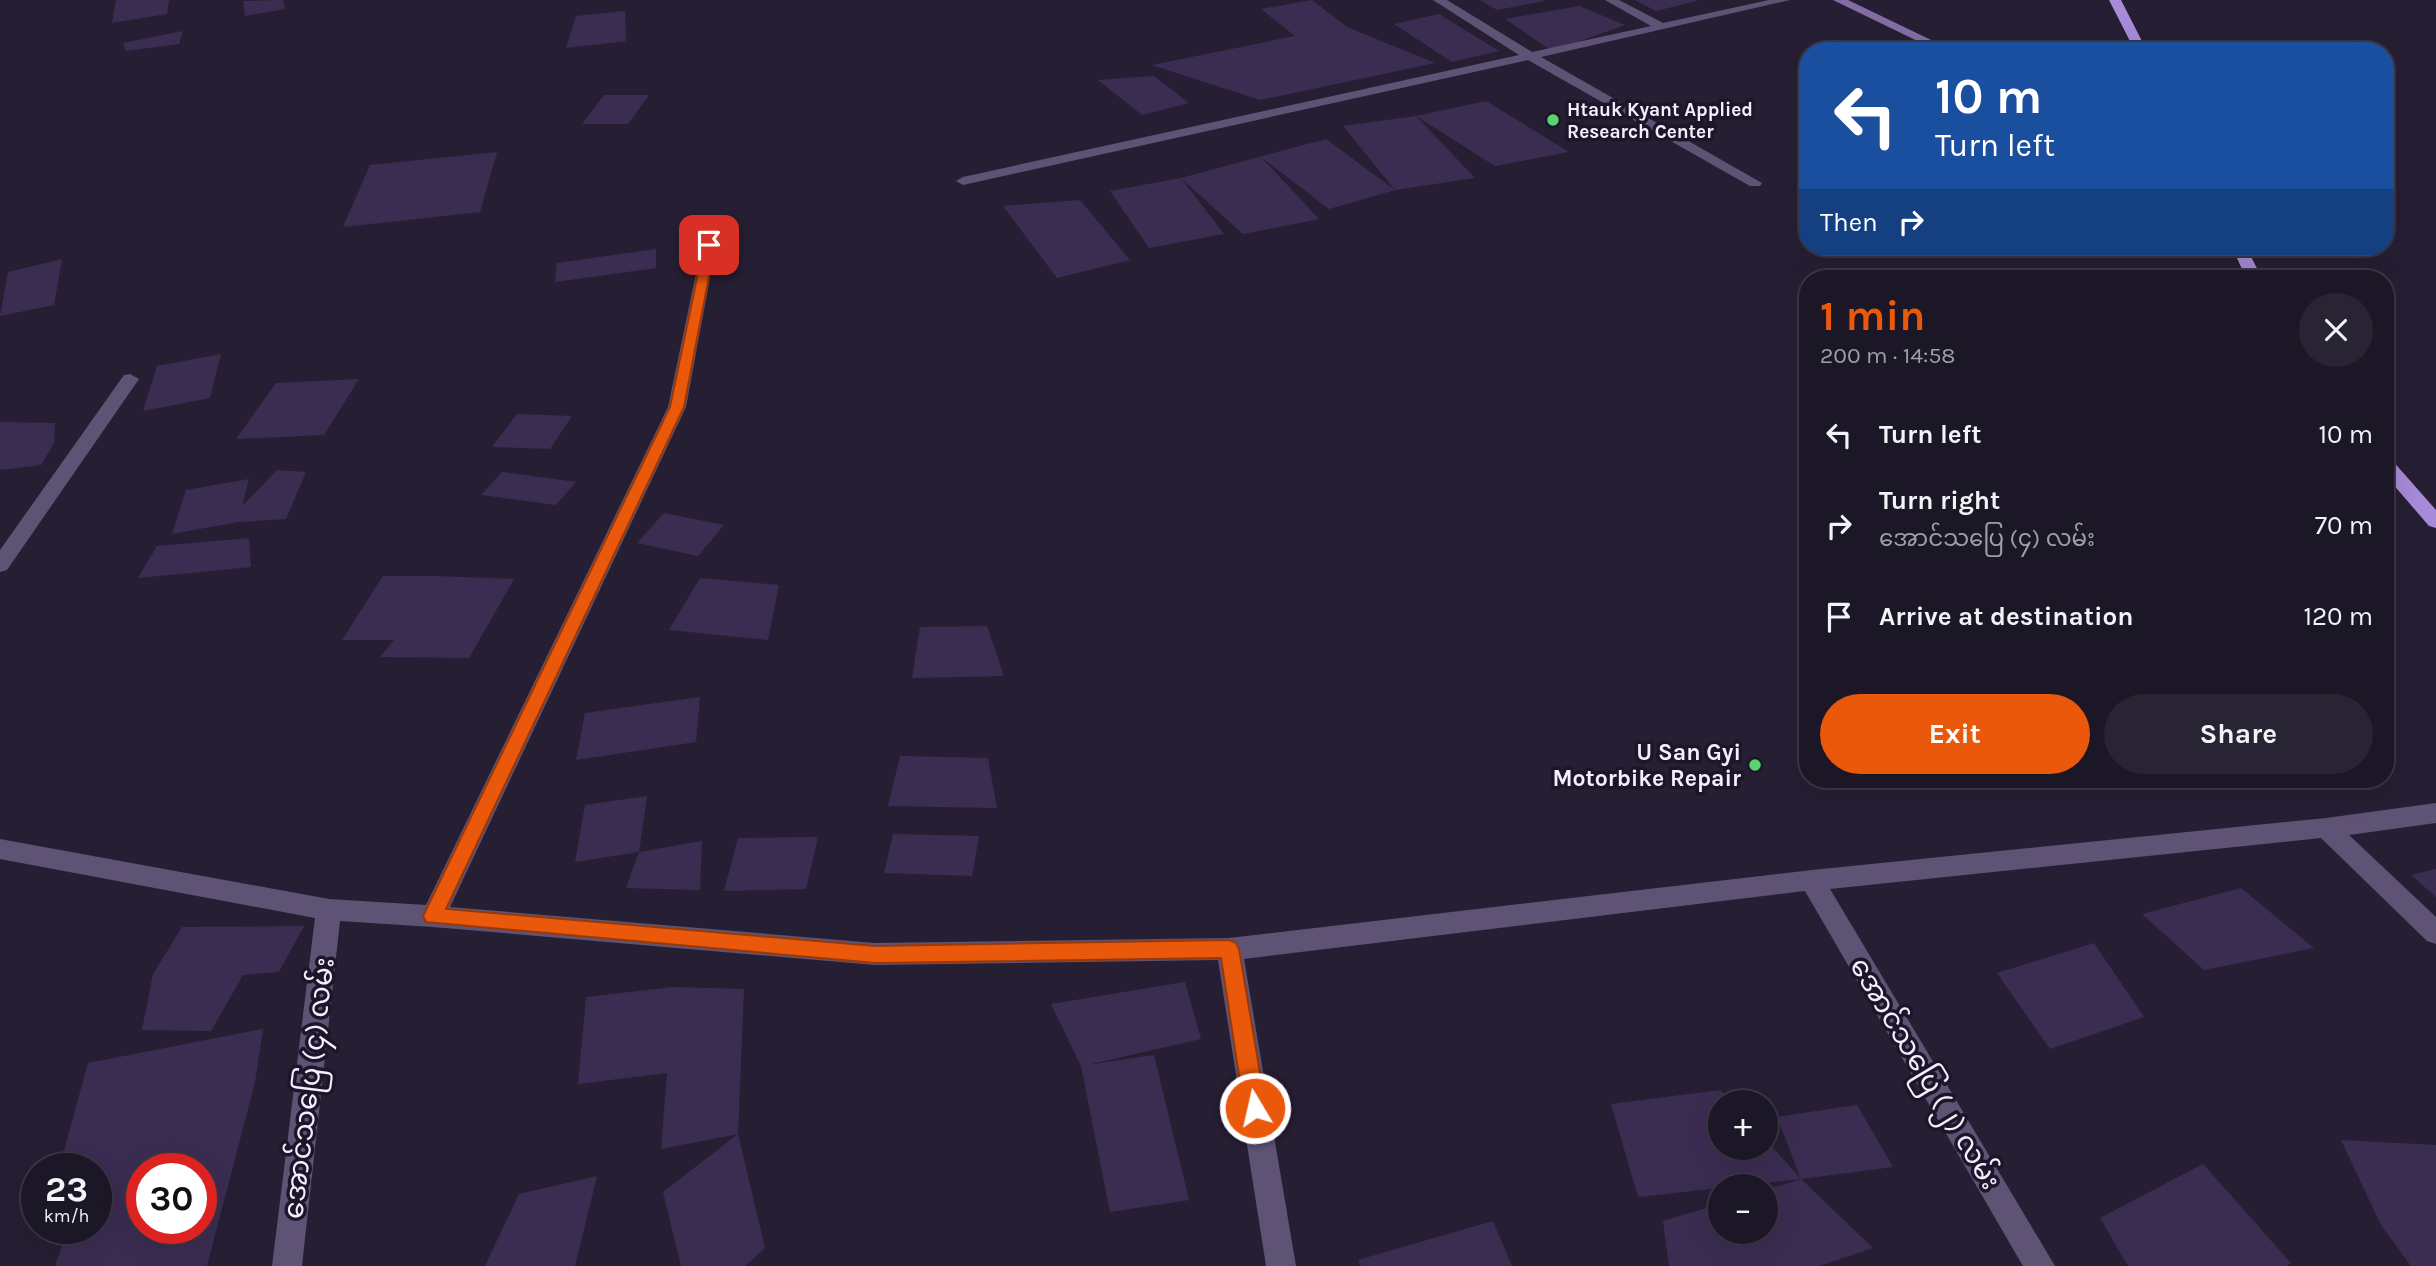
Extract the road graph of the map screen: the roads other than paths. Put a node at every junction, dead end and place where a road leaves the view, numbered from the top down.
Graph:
1 (1439, 0) edge
2 (1611, 0) edge
3 (1784, 0) edge
4 (1839, 0) edge
5 (2115, 0) edge
6 (1662, 27) junction
7 (1929, 42) edge
8 (2136, 42) edge
9 (1530, 56) junction
10 (963, 181) dead end
11 (1755, 183) dead end
12 (709, 245) dead end
13 (130, 379) dead end
14 (2394, 473) edge
15 (2436, 522) edge
16 (0, 565) edge
17 (2436, 813) edge
18 (2326, 828) junction
19 (0, 849) edge
20 (1812, 880) junction
21 (328, 910) junction
22 (433, 916) junction
23 (2436, 933) edge
24 (1229, 949) junction
25 (287, 1266) edge
26 (1281, 1266) edge
27 (2040, 1266) edge

1 - 9 street
2 - 6 street
3 - 6 street
4 - 7 main road
5 - 8 highway
6 - 9 street
9 - 10 street
9 - 11 street
12 - 22 street
13 - 16 street
14 - 15 highway
17 - 18 street
18 - 20 street
18 - 23 street
19 - 21 street
20 - 24 street
20 - 27 street, အောင်သပြေ (၂) လမ်း
21 - 22 street
21 - 25 street, အောင်သပြေ (၄) လမ်း
22 - 24 street
24 - 26 street

